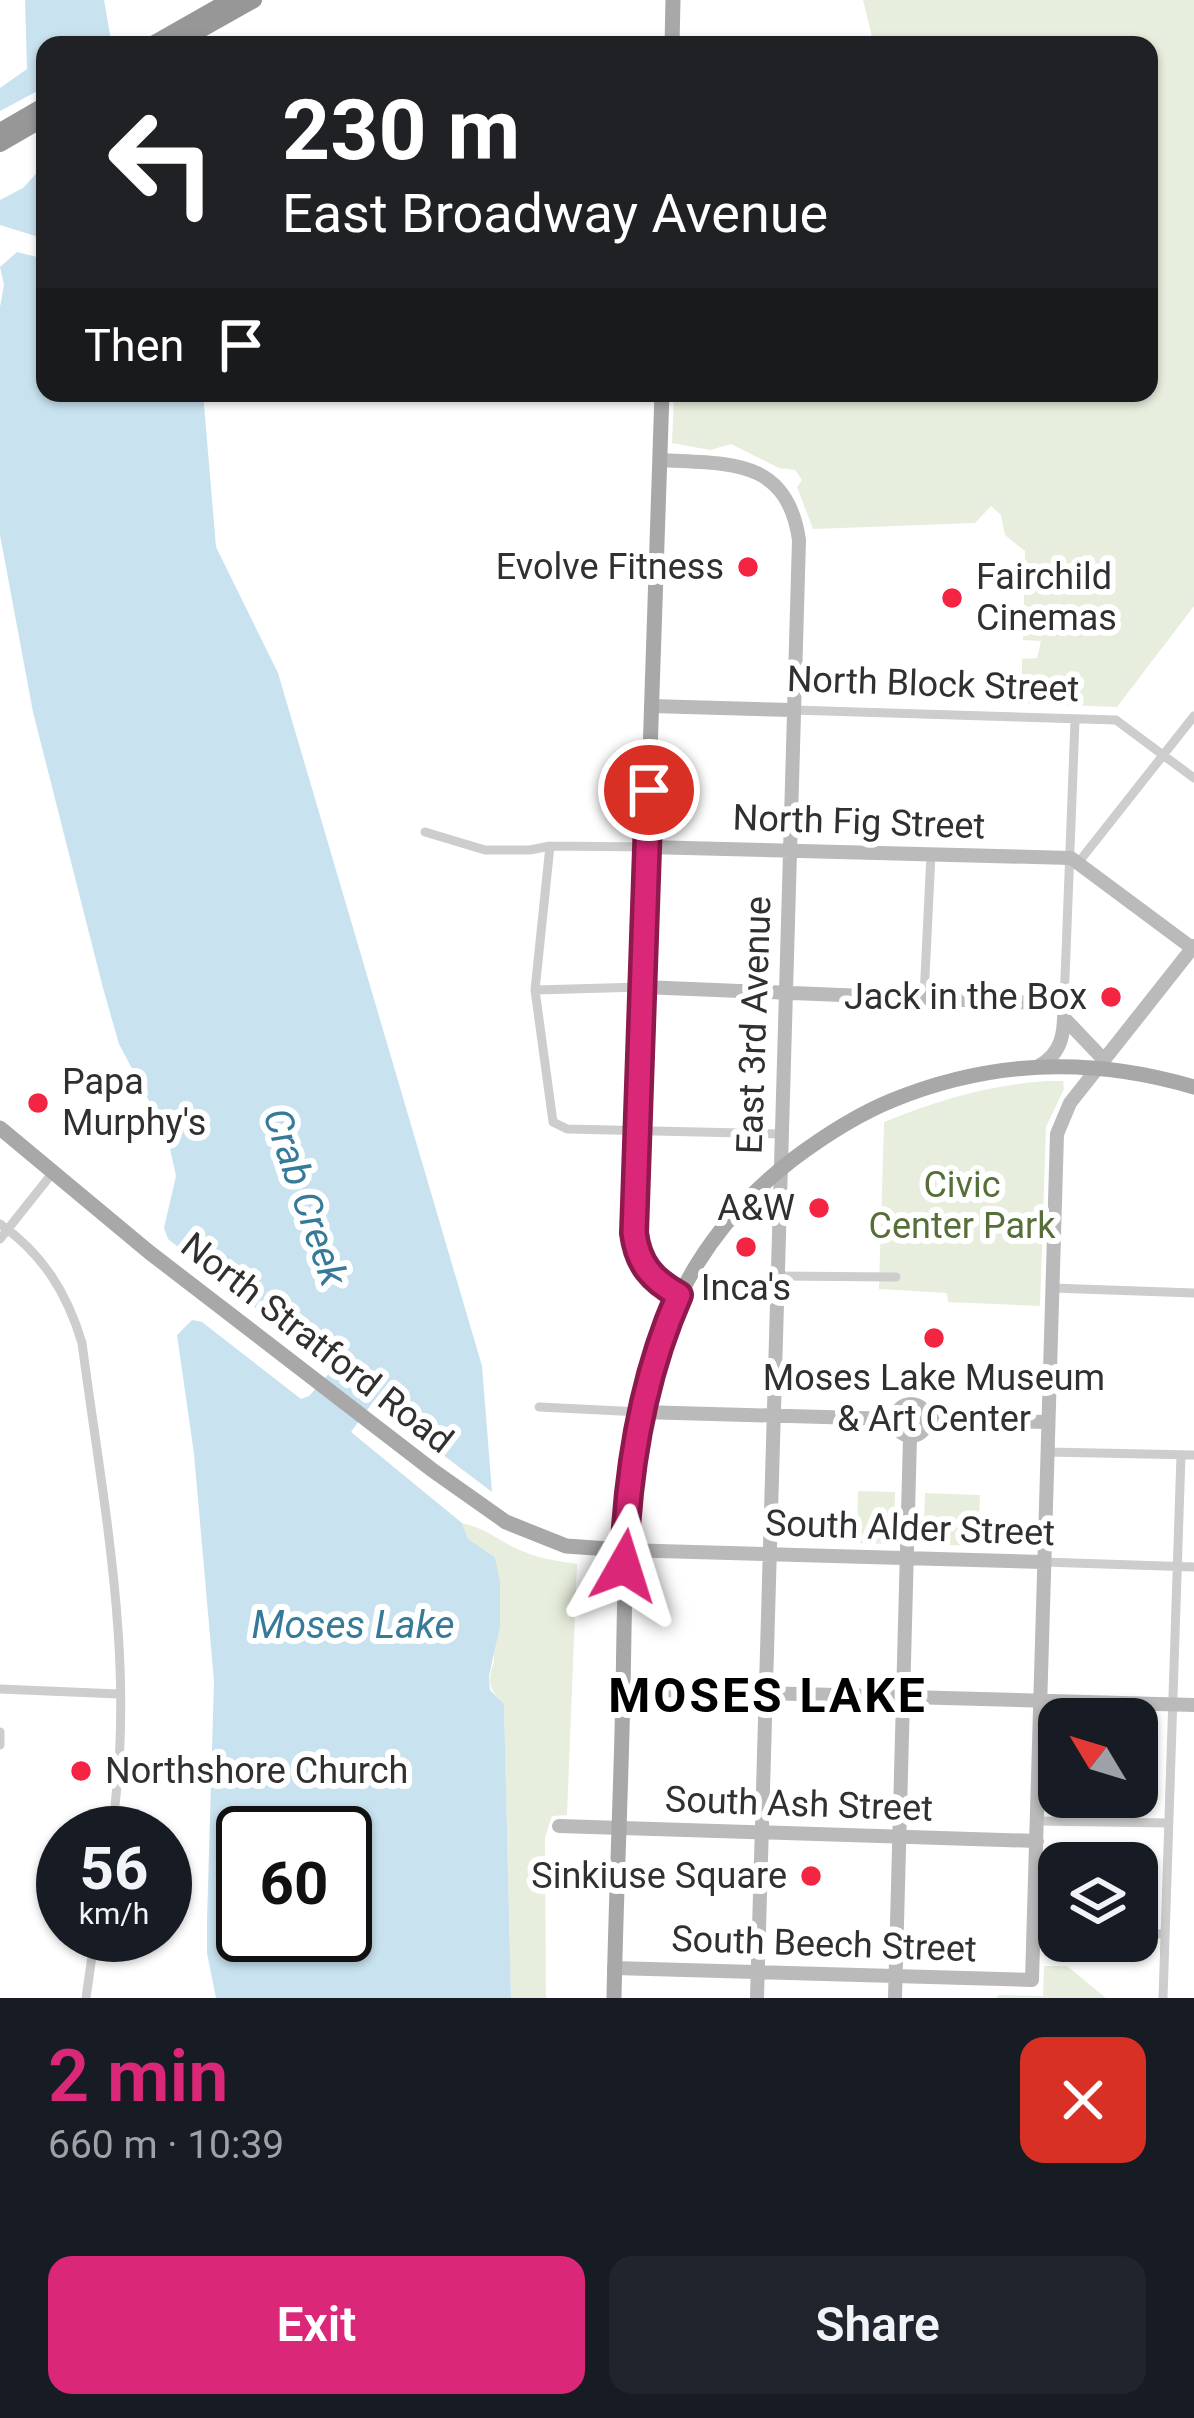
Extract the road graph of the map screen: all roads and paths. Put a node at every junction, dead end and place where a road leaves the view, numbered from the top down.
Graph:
1 (230, 0) edge
2 (254, 0) edge
3 (673, 0) edge
4 (167, 36) edge
5 (190, 36) edge
6 (672, 36) edge
7 (36, 110) edge
8 (36, 123) edge
9 (0, 131) edge
10 (0, 144) edge
11 (662, 402) edge
12 (660, 460) junction
13 (651, 706) junction
14 (792, 710) junction
15 (1194, 716) edge
16 (1075, 720) junction
17 (1164, 754) junction
18 (1194, 778) edge
19 (425, 832) dead end
20 (550, 846) junction
21 (647, 847) junction
22 (789, 850) junction
23 (931, 854) junction
24 (1074, 861) junction
25 (1193, 947) edge
26 (642, 987) junction
27 (535, 990) junction
28 (784, 992) junction
29 (924, 997) junction
30 (1065, 1012) junction
31 (1102, 1063) junction
32 (1037, 1067) junction
33 (1194, 1087) edge
34 (0, 1128) edge
35 (640, 1130) junction
36 (782, 1134) junction
37 (779, 1170) junction
38 (54, 1171) junction
39 (4, 1226) edge
40 (0, 1240) edge
41 (776, 1276) junction
42 (896, 1277) dead end
43 (1052, 1288) junction
44 (1194, 1293) edge
45 (679, 1295) junction
46 (539, 1407) dead end
47 (641, 1412) junction
48 (773, 1415) junction
49 (895, 1419) junction
50 (928, 1419) junction
51 (1047, 1422) junction
52 (910, 1437) junction
53 (1047, 1452) junction
54 (1181, 1455) junction
55 (1194, 1455) edge
56 (624, 1550) junction
57 (768, 1554) junction
58 (908, 1558) junction
59 (1043, 1562) junction
60 (1177, 1566) junction
61 (1194, 1567) edge
62 (623, 1689) junction
63 (0, 1690) edge
64 (764, 1693) junction
65 (119, 1694) junction
66 (904, 1696) junction
67 (1040, 1698) edge
68 (1038, 1702) edge
69 (1158, 1705) edge
70 (1172, 1705) junction
71 (1194, 1705) edge
72 (0, 1732) edge
73 (0, 1745) edge
74 (1038, 1781) edge
75 (116, 1806) edge
76 (1037, 1821) junction
77 (1168, 1823) junction
78 (559, 1826) dead end
79 (619, 1828) junction
80 (760, 1833) junction
81 (900, 1838) junction
82 (1037, 1841) junction
83 (1034, 1929) junction
84 (1038, 1929) edge
85 (1158, 1934) edge
86 (1164, 1934) junction
87 (91, 1962) edge
88 (614, 1968) junction
89 (758, 1971) junction
90 (896, 1976) junction
91 (86, 1998) edge
92 (614, 1998) edge
93 (757, 1998) edge
94 (896, 1998) edge
95 (1162, 1998) edge

1 - 4 highway
2 - 5 highway
3 - 6 main road
7 - 9 highway
8 - 10 highway
11 - 12 main road
12 - 13 main road
12 - 14 main road, East 3rd Avenue
13 - 14 main road, North Block Street
13 - 21 main road
14 - 16 street, North Block Street
14 - 22 main road, East 3rd Avenue
15 - 17 street
16 - 17 street, North Block Street
16 - 24 street
17 - 18 street, North Block Street
17 - 24 street
19 - 20 street, North Fig Street
20 - 21 street, North Fig Street
20 - 27 street
21 - 22 main road, North Fig Street
21 - 26 main road
22 - 23 main road, North Fig Street
22 - 28 main road, East 3rd Avenue
23 - 24 main road, North Fig Street
23 - 29 street
24 - 25 main road
24 - 30 street
25 - 31 main road
26 - 27 street
26 - 28 main road
26 - 35 main road
27 - 35 street
28 - 29 main road
28 - 36 main road, East 3rd Avenue
29 - 30 main road
30 - 31 main road
30 - 32 main road
31 - 32 main road
31 - 33 main road
31 - 43 main road
32 - 37 main road
34 - 38 main road, North Stratford Road
35 - 36 street
35 - 45 main road
36 - 37 main road, East 3rd Avenue
37 - 41 main road, East 3rd Avenue
37 - 45 main road
38 - 39 street
38 - 56 main road, North Stratford Road
39 - 40 street
39 - 65 street
41 - 42 street
41 - 48 main road, East 3rd Avenue
43 - 44 street
43 - 51 main road
45 - 47 main road
46 - 47 street
47 - 48 main road
47 - 56 main road
48 - 49 main road
48 - 57 main road, East 3rd Avenue
49 - 50 main road
49 - 52 main road
50 - 51 main road
50 - 52 main road
51 - 53 main road
52 - 58 main road
53 - 54 street
53 - 59 main road
54 - 55 street
54 - 60 street
56 - 57 main road, South Alder Street
56 - 62 main road
57 - 58 main road, South Alder Street
57 - 64 main road, East 3rd Avenue
58 - 59 main road, South Alder Street
58 - 66 main road
59 - 60 street, South Alder Street
59 - 67 main road
60 - 61 street, South Alder Street
60 - 70 street
62 - 64 main road
62 - 79 main road
63 - 65 street
64 - 66 main road
64 - 80 main road, East 3rd Avenue
65 - 75 street
66 - 68 main road
66 - 81 main road
69 - 70 main road
70 - 71 main road
70 - 77 street
72 - 73 street
74 - 76 main road
76 - 77 street
76 - 82 main road
77 - 86 street
78 - 79 main road, South Ash Street
79 - 80 main road, South Ash Street
79 - 88 main road
80 - 81 main road, South Ash Street
80 - 89 main road, East 3rd Avenue
81 - 82 main road, South Ash Street
81 - 90 main road
82 - 83 main road
83 - 84 street
83 - 90 main road, South Beech Street
85 - 86 street
86 - 95 street
87 - 91 street
88 - 89 main road, South Beech Street
88 - 92 main road
89 - 90 main road, South Beech Street
89 - 93 main road, East 3rd Avenue
90 - 94 main road

